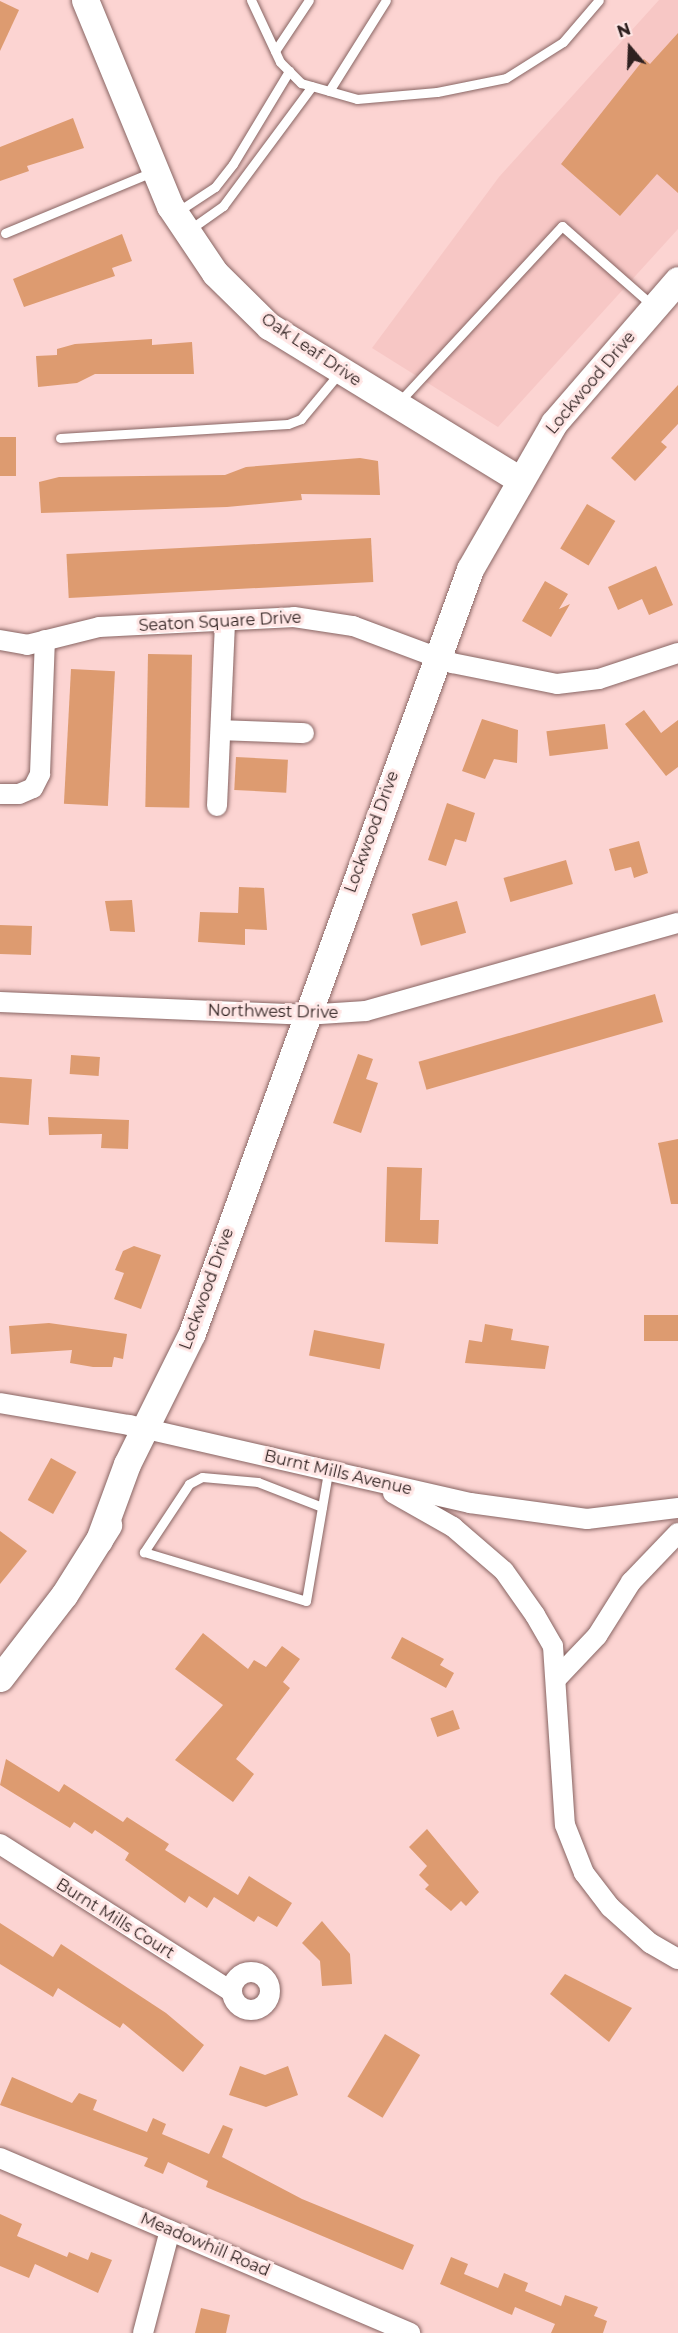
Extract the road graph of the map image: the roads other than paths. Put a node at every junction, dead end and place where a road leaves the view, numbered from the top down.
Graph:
1 (85, 0) edge
2 (251, 0) edge
3 (309, 0) edge
4 (386, 0) edge
5 (599, 0) edge
6 (275, 51) junction
7 (289, 71) junction
8 (312, 86) junction
9 (329, 91) junction
10 (155, 170) junction
11 (181, 222) junction
12 (4, 233) dead end
13 (678, 280) edge
14 (654, 307) junction
15 (340, 372) junction
16 (396, 405) junction
17 (60, 438) dead end
18 (520, 480) junction
19 (225, 621) junction
20 (0, 640) edge
21 (45, 640) junction
22 (678, 653) edge
23 (435, 658) junction
24 (221, 730) junction
25 (303, 733) dead end
26 (0, 794) edge
27 (217, 806) dead end
28 (678, 923) edge
29 (0, 1002) edge
30 (305, 1016) junction
31 (0, 1404) edge
32 (148, 1430) junction
33 (328, 1472) junction
34 (375, 1483) junction
35 (322, 1508) junction
36 (678, 1508) edge
37 (678, 1533) edge
38 (558, 1677) junction
39 (0, 1678) edge
40 (0, 1844) edge
41 (678, 1959) edge
42 (231, 1990) dead end
43 (0, 2158) edge
44 (170, 2230) junction
45 (143, 2333) edge
46 (410, 2333) edge

1 - 10 street, Oak Leaf Drive
2 - 6 lane
3 - 6 lane
4 - 9 lane
5 - 9 lane
6 - 7 lane
7 - 8 lane
7 - 11 lane
8 - 9 lane
8 - 11 lane
10 - 11 street, Oak Leaf Drive
10 - 12 lane
11 - 15 street, Oak Leaf Drive
13 - 14 street, Lockwood Drive
14 - 16 lane
14 - 18 street, Lockwood Drive
15 - 16 street, Oak Leaf Drive
15 - 17 lane
16 - 18 street, Oak Leaf Drive
18 - 23 street, Lockwood Drive
19 - 21 street, Seaton Square Drive
19 - 23 street, Seaton Square Drive
19 - 24 street
20 - 21 street, Seaton Square Drive
21 - 26 street
22 - 23 street, Seaton Square Drive
23 - 30 street, Lockwood Drive
24 - 25 street
24 - 27 street
28 - 30 street, Northwest Drive
29 - 30 street, Northwest Drive
30 - 32 street, Lockwood Drive
31 - 32 street, Burnt Mills Avenue
32 - 33 street, Burnt Mills Avenue
32 - 39 street, Lockwood Drive
33 - 34 street, Burnt Mills Avenue
33 - 35 lane
34 - 36 street, Burnt Mills Avenue
34 - 38 street
35 - 35 lane
37 - 38 street
38 - 41 street
40 - 42 street, Burnt Mills Court
43 - 44 street, Meadowhill Road
44 - 45 street
44 - 46 street, Meadowhill Road

